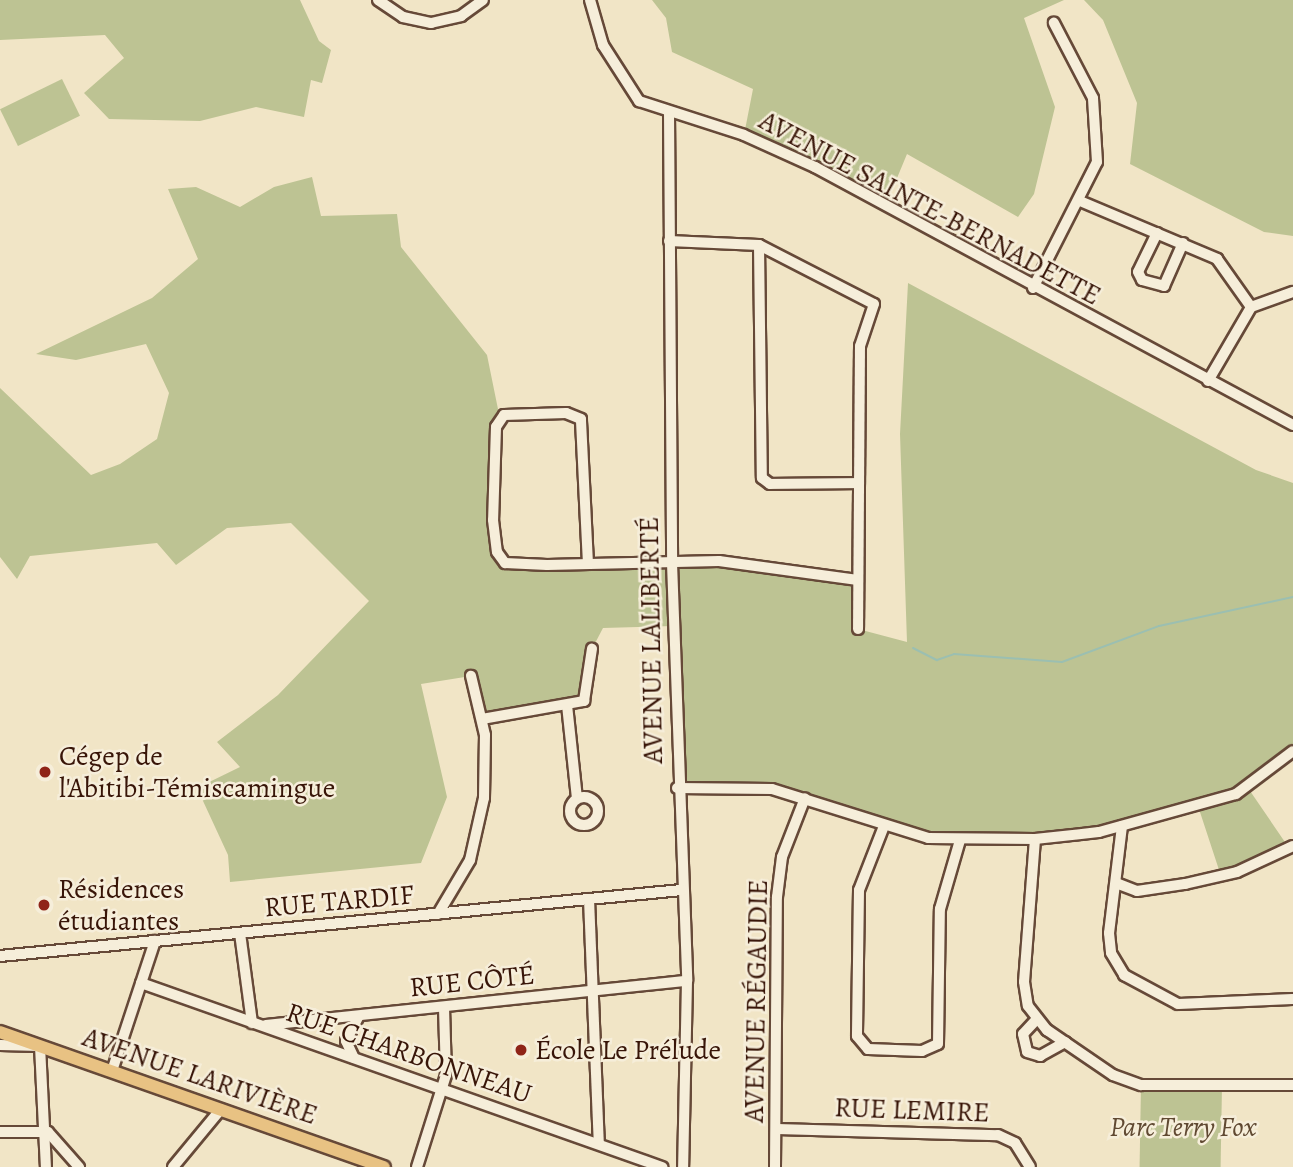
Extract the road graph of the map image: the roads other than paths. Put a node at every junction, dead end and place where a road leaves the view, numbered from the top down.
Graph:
1 (378, 0) edge
2 (483, 0) edge
3 (590, 0) edge
4 (1054, 23) dead end
5 (668, 112) junction
6 (1080, 201) junction
7 (1157, 233) junction
8 (669, 241) junction
9 (1183, 243) junction
10 (759, 245) junction
11 (1033, 288) junction
12 (1293, 292) edge
13 (1251, 307) junction
14 (1208, 381) junction
15 (1293, 425) edge
16 (859, 483) junction
17 (672, 563) junction
18 (588, 564) junction
19 (858, 580) junction
20 (858, 629) dead end
21 (592, 649) dead end
22 (471, 676) dead end
23 (567, 705) junction
24 (482, 719) junction
25 (1293, 751) edge
26 (677, 788) junction
27 (577, 798) dead end
28 (805, 798) junction
29 (884, 826) junction
30 (1122, 826) junction
31 (1035, 839) junction
32 (960, 840) junction
33 (1293, 846) edge
34 (1116, 883) junction
35 (682, 890) junction
36 (589, 899) junction
37 (438, 914) junction
38 (240, 933) junction
39 (155, 941) junction
40 (0, 956) edge
41 (687, 981) junction
42 (141, 983) junction
43 (597, 990) junction
44 (1293, 999) edge
45 (444, 1008) junction
46 (362, 1016) junction
47 (1037, 1020) junction
48 (257, 1024) junction
49 (0, 1032) edge
50 (1065, 1042) junction
51 (0, 1045) edge
52 (40, 1046) junction
53 (355, 1058) junction
54 (112, 1071) junction
55 (1293, 1085) edge
56 (443, 1090) junction
57 (221, 1109) junction
58 (777, 1129) junction
59 (0, 1132) edge
60 (48, 1132) junction
61 (598, 1144) junction
62 (46, 1167) edge
63 (79, 1167) edge
64 (173, 1167) edge
65 (384, 1167) edge
66 (418, 1167) edge
67 (662, 1167) edge
68 (683, 1167) edge
69 (775, 1167) edge
70 (1030, 1167) edge

1 - 2 street
3 - 5 street, AVENUE SAINTE-BERNADETTE
4 - 6 street
5 - 8 street, AVENUE LALIBERTÉ
5 - 11 street, AVENUE SAINTE-BERNADETTE
6 - 7 street
6 - 11 street
7 - 9 street
7 - 9 street
8 - 10 street
8 - 17 street, AVENUE LALIBERTÉ
9 - 13 street
10 - 16 street
10 - 16 street
11 - 14 street, AVENUE SAINTE-BERNADETTE
12 - 13 street
13 - 14 street
14 - 15 street, AVENUE SAINTE-BERNADETTE
16 - 19 street
17 - 18 street
17 - 19 street
17 - 26 street, AVENUE LALIBERTÉ
18 - 18 street
19 - 20 street
21 - 23 street
22 - 24 street
23 - 24 street
23 - 27 street
24 - 37 street
25 - 30 street
26 - 28 street
26 - 35 street, AVENUE LALIBERTÉ
28 - 29 street
28 - 58 street, AVENUE RÉGAUDIE
29 - 32 street
29 - 32 street
30 - 31 street
30 - 34 street
31 - 32 street
31 - 47 street
33 - 34 street
34 - 44 street
35 - 36 street, RUE TARDIF
35 - 41 street, AVENUE LALIBERTÉ
36 - 37 street, RUE TARDIF
36 - 43 street
37 - 38 street, RUE TARDIF
38 - 39 street, RUE TARDIF
38 - 48 street
39 - 40 street, RUE TARDIF
39 - 42 street
41 - 43 street, RUE CÔTÉ
41 - 68 street, AVENUE LALIBERTÉ
42 - 48 street, RUE CHARBONNEAU
42 - 54 street
43 - 45 street, RUE CÔTÉ
43 - 61 street
45 - 46 street, RUE CÔTÉ
45 - 56 street
46 - 48 street, RUE CÔTÉ
46 - 53 street
47 - 50 street
47 - 50 street
48 - 53 street, RUE CHARBONNEAU
49 - 52 main road, AVENUE LARIVIÈRE
50 - 55 street
51 - 52 street
52 - 54 main road, AVENUE LARIVIÈRE
52 - 60 street
53 - 56 street, RUE CHARBONNEAU
54 - 57 main road, AVENUE LARIVIÈRE
56 - 61 street, RUE CHARBONNEAU
56 - 66 street
57 - 64 street
57 - 65 main road, AVENUE LARIVIÈRE
58 - 69 street, AVENUE RÉGAUDIE
58 - 70 street, RUE LEMIRE
59 - 60 street
60 - 62 street
60 - 63 street
61 - 67 street, RUE CHARBONNEAU

